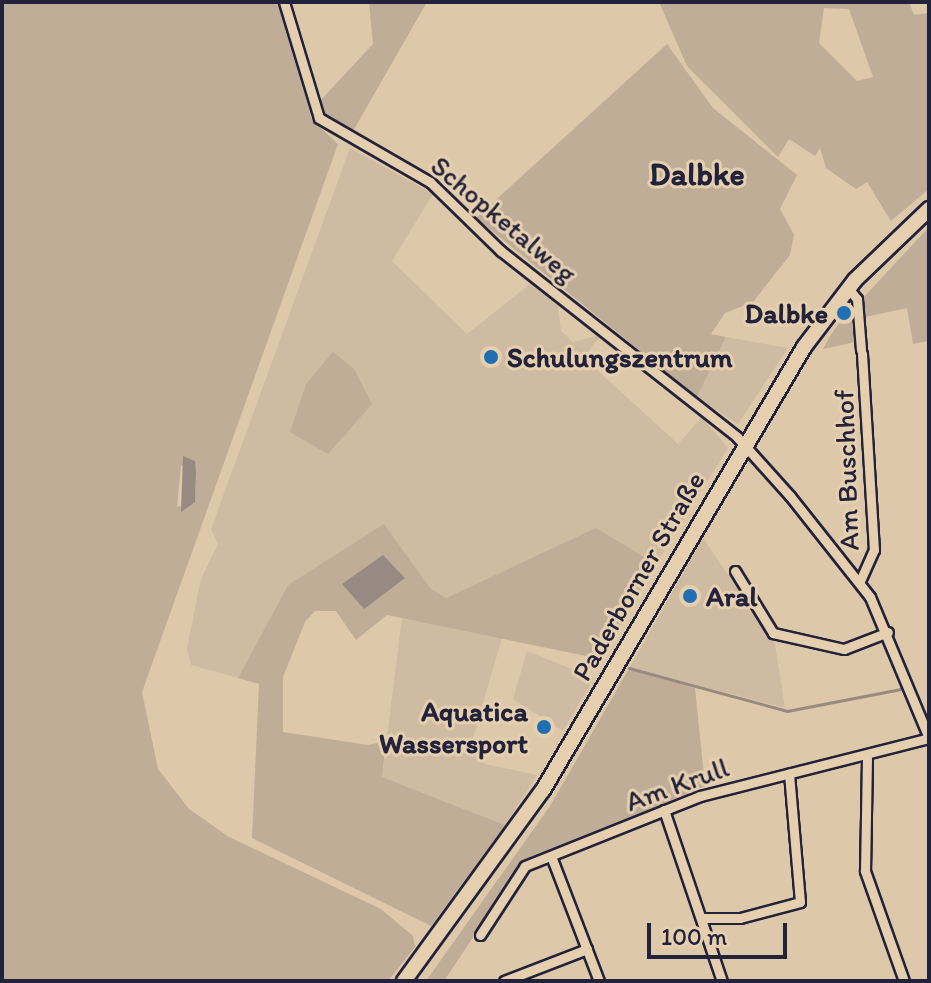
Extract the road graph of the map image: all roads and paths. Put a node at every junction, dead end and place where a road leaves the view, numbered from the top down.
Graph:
1 (284, 2) edge
2 (929, 209) edge
3 (848, 288) junction
4 (743, 446) junction
5 (735, 571) dead end
6 (860, 581) junction
7 (888, 632) junction
8 (929, 738) edge
9 (867, 758) junction
10 (789, 773) junction
11 (664, 810) junction
12 (551, 856) junction
13 (704, 918) junction
14 (480, 935) dead end
15 (587, 949) junction
16 (404, 981) edge
17 (504, 981) edge
18 (599, 981) edge
19 (722, 981) edge
20 (904, 981) edge

1 - 4 street, Schopketalweg
2 - 3 main road, Paderborner Straße
3 - 4 main road, Paderborner Straße
3 - 6 street, Am Buschhof
4 - 6 street, Schopketalweg
4 - 16 main road, Paderborner Straße
5 - 7 street
6 - 7 street, Schopketalweg
7 - 8 street, Schopketalweg
8 - 9 street, Am Krull
9 - 10 street, Am Krull
9 - 20 street
10 - 11 street, Am Krull
10 - 13 street
11 - 12 street, Am Krull
11 - 13 street
12 - 14 street, Am Krull
12 - 15 street
13 - 19 street
15 - 17 street
15 - 18 street

